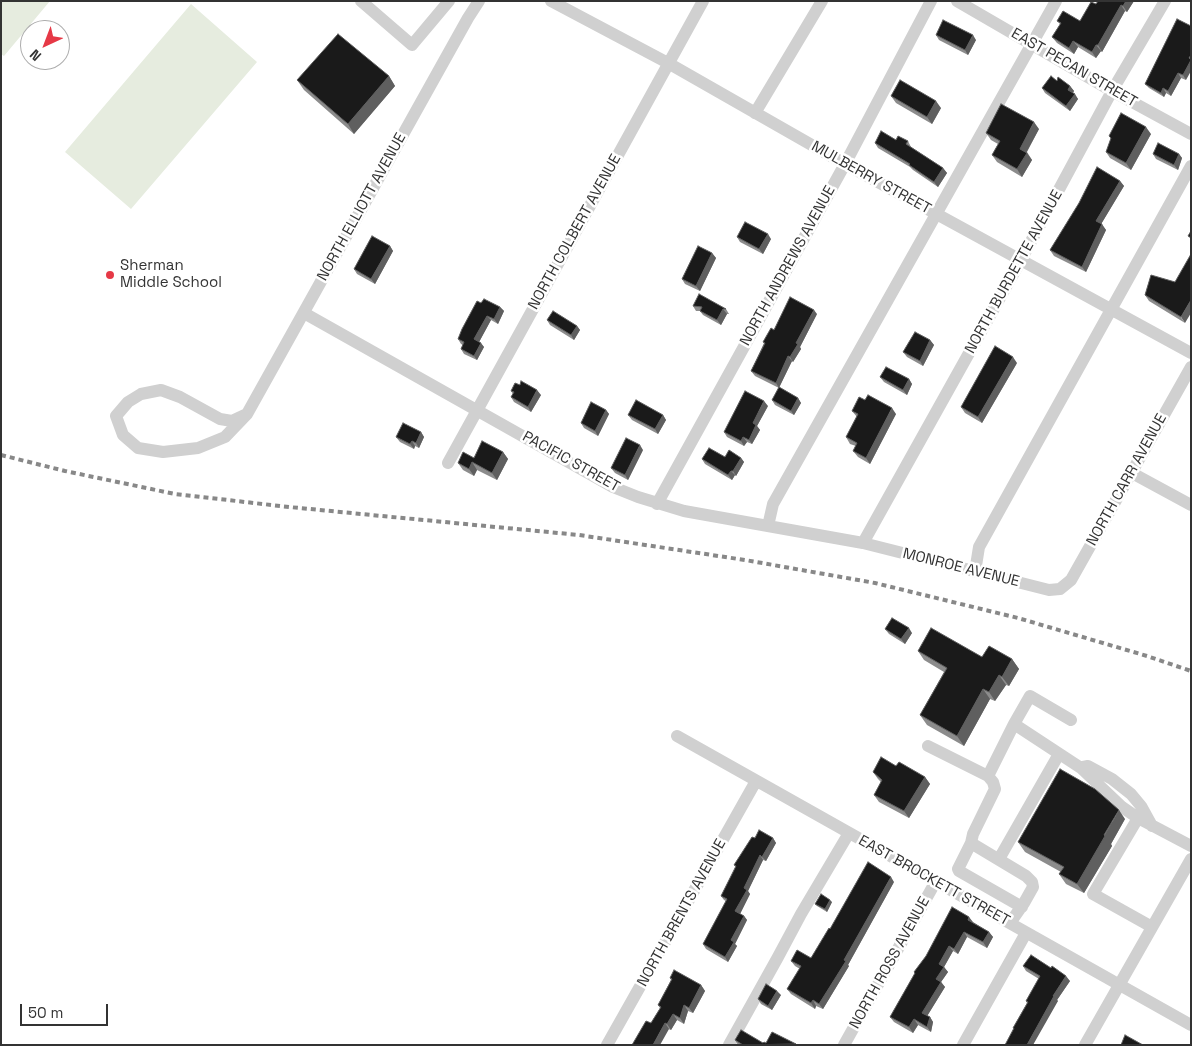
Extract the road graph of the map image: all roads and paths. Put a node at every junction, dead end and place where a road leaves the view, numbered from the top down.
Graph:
1 (362, 1) edge
2 (449, 1) edge
3 (479, 1) edge
4 (551, 1) edge
5 (703, 1) edge
6 (822, 1) edge
7 (931, 1) edge
8 (957, 1) edge
9 (1056, 1) edge
10 (1164, 1) edge
11 (1032, 44) junction
12 (668, 63) junction
13 (1112, 91) junction
14 (755, 113) junction
15 (1191, 134) edge
16 (844, 164) junction
17 (1191, 166) edge
18 (936, 214) junction
19 (1021, 260) junction
20 (1111, 310) junction
21 (304, 313) junction
22 (1191, 353) edge
23 (1191, 367) edge
24 (478, 411) junction
25 (247, 414) junction
26 (448, 463) dead end
27 (1132, 472) junction
28 (657, 504) junction
29 (1191, 505) edge
30 (768, 526) junction
31 (863, 543) junction
32 (975, 572) junction
33 (1060, 590) joint
34 (1071, 720) dead end
35 (1014, 724) junction
36 (677, 736) dead end
37 (928, 746) dead end
38 (1060, 754) junction
39 (1081, 768) junction
40 (988, 776) junction
41 (756, 781) junction
42 (1138, 818) junction
43 (1152, 826) junction
44 (848, 833) junction
45 (972, 843) junction
46 (1191, 846) edge
47 (999, 859) junction
48 (1191, 859) edge
49 (936, 881) junction
50 (1022, 907) junction
51 (1010, 924) junction
52 (1152, 927) junction
53 (1026, 933) junction
54 (1119, 986) junction
55 (1191, 1025) edge
56 (607, 1045) edge
57 (729, 1045) edge
58 (844, 1045) edge
59 (964, 1045) edge
60 (1085, 1045) edge

1 - 2 street
3 - 21 street, NORTH ELLIOTT AVENUE
4 - 12 street, MULBERRY STREET
5 - 12 street, NORTH COLBERT AVENUE
6 - 14 street
7 - 16 street, NORTH ANDREWS AVENUE
8 - 11 street, EAST PECAN STREET
9 - 11 street
10 - 13 street, NORTH BURDETTE AVENUE
11 - 13 street, EAST PECAN STREET
11 - 18 street
12 - 14 street, MULBERRY STREET
12 - 24 street, NORTH COLBERT AVENUE
13 - 15 street, EAST PECAN STREET
13 - 19 street, NORTH BURDETTE AVENUE
14 - 16 street, MULBERRY STREET
16 - 18 street, MULBERRY STREET
16 - 28 street, NORTH ANDREWS AVENUE
17 - 20 street
18 - 19 street, MULBERRY STREET
18 - 30 street
19 - 20 street, MULBERRY STREET
19 - 31 street, NORTH BURDETTE AVENUE
20 - 22 street, MULBERRY STREET
20 - 32 street
21 - 24 street, PACIFIC STREET
21 - 25 street, NORTH ELLIOTT AVENUE
23 - 27 street, NORTH CARR AVENUE
24 - 26 street, NORTH COLBERT AVENUE
24 - 28 street, PACIFIC STREET
25 - 25 street, NORTH ELLIOTT AVENUE
27 - 29 street
27 - 33 street, NORTH CARR AVENUE
28 - 30 street, PACIFIC STREET
30 - 31 street, PACIFIC STREET
31 - 32 street, MONROE AVENUE
32 - 33 street, MONROE AVENUE
34 - 35 street
35 - 38 street
35 - 40 street
36 - 41 street, EAST BROCKETT STREET
37 - 40 street
38 - 39 street
38 - 47 street
39 - 42 street
39 - 43 street
40 - 45 street
41 - 44 street, EAST BROCKETT STREET
41 - 56 street, NORTH BRENTS AVENUE
42 - 43 street
42 - 52 street
43 - 46 street
44 - 49 street, EAST BROCKETT STREET
44 - 57 street
45 - 47 street
45 - 50 street
47 - 50 street
48 - 52 street
49 - 51 street, EAST BROCKETT STREET
49 - 58 street, NORTH ROSS AVENUE
50 - 51 street
51 - 53 street, EAST BROCKETT STREET
52 - 54 street
53 - 54 street, EAST BROCKETT STREET
53 - 59 street
54 - 55 street, EAST BROCKETT STREET
54 - 60 street

